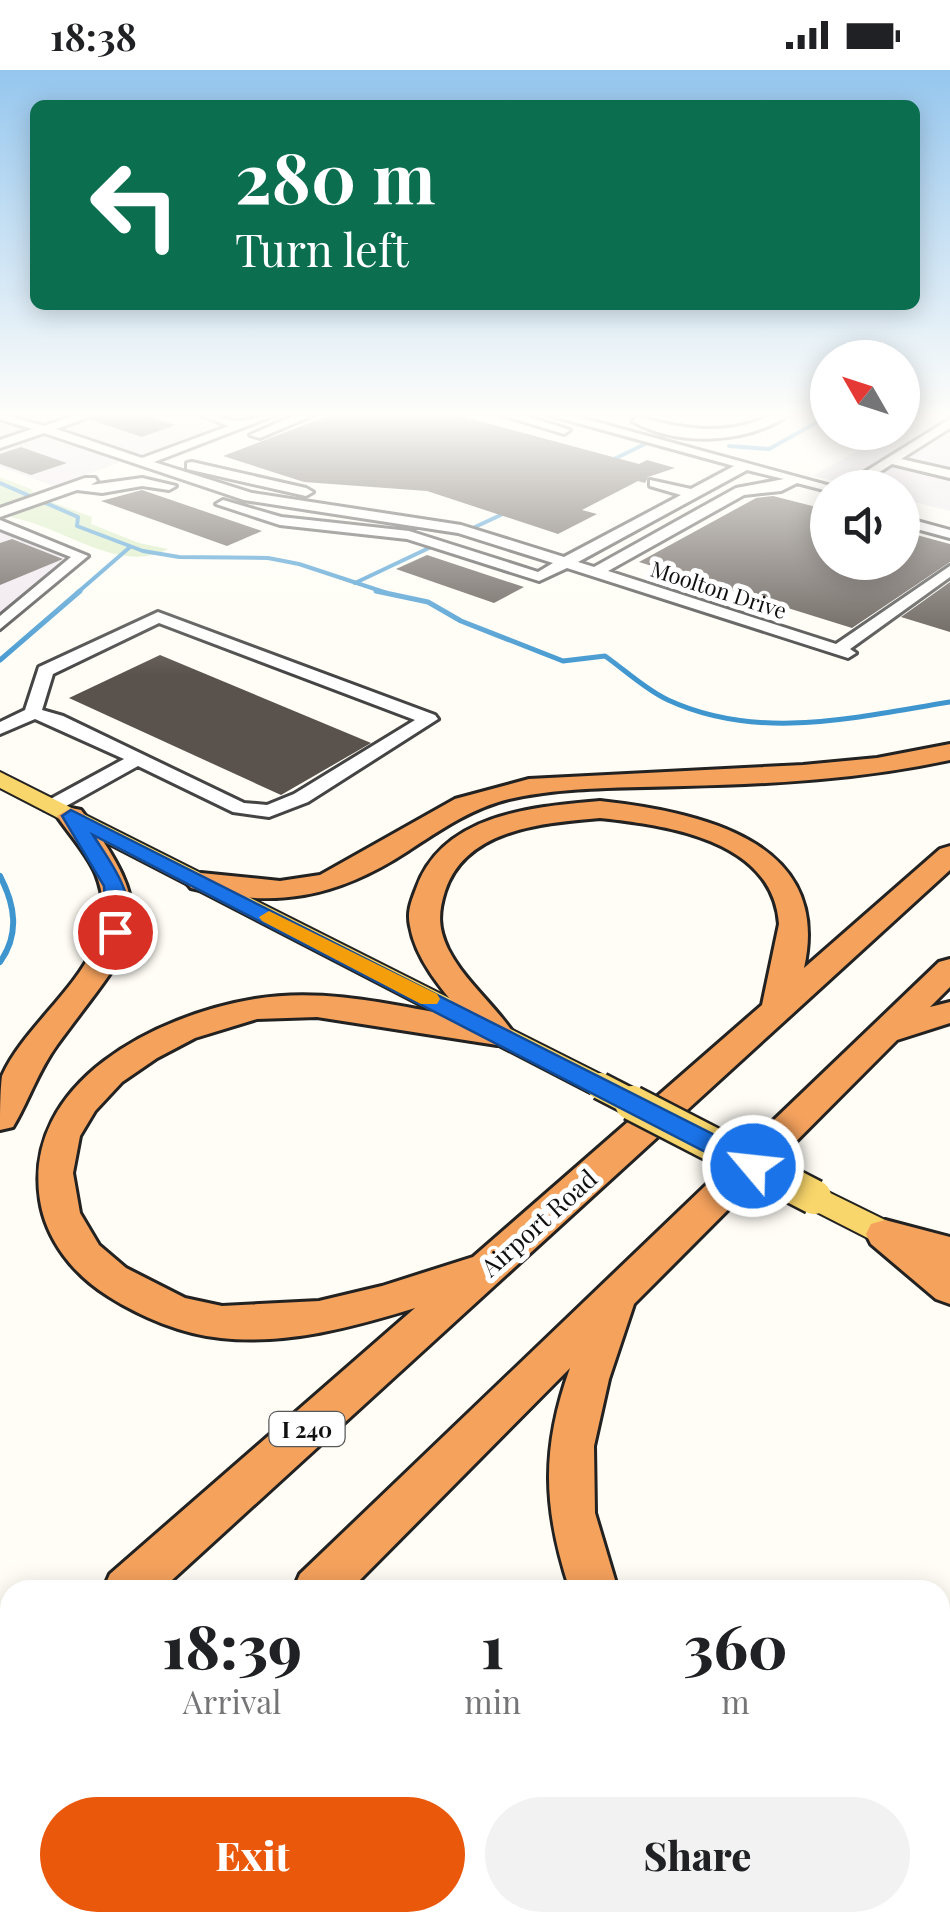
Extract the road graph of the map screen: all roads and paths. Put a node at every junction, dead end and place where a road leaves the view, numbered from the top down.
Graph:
1 (38, 501) edge
2 (216, 501) edge
3 (275, 501) edge
4 (302, 501) edge
5 (679, 501) edge
6 (723, 501) edge
7 (297, 506) junction
8 (920, 510) edge
9 (950, 518) edge
10 (451, 519) junction
11 (3, 521) edge
12 (281, 521) junction
13 (639, 522) junction
14 (920, 526) edge
15 (670, 530) junction
16 (950, 534) edge
17 (424, 539) junction
18 (507, 544) junction
19 (480, 558) junction
20 (562, 562) junction
21 (950, 570) edge
22 (594, 572) junction
23 (0, 624) edge
24 (33, 713) junction
25 (0, 729) edge
26 (950, 752) edge
27 (138, 759) junction
28 (0, 780) edge
29 (62, 811) junction
30 (950, 856) edge
31 (200, 882) junction
32 (950, 968) edge
33 (777, 1010) junction
34 (950, 1012) edge
35 (497, 1034) junction
36 (882, 1034) junction
37 (0, 1118) edge
38 (886, 1234) junction
39 (950, 1252) edge
40 (488, 1267) junction
41 (950, 1267) edge
42 (950, 1288) edge
43 (618, 1296) junction
44 (138, 1580) edge
45 (327, 1580) edge
46 (590, 1580) edge

1 - 11 street
2 - 12 street
3 - 7 street, Moolton Drive
4 - 7 street
5 - 13 street
6 - 15 street
7 - 10 street, Moolton Drive
7 - 12 street
8 - 9 street
10 - 17 street
10 - 18 street, Moolton Drive
11 - 23 street
12 - 17 street
13 - 15 street
13 - 20 street
14 - 16 street
15 - 22 street
17 - 19 street
18 - 19 street
18 - 20 street, Moolton Drive
19 - 20 street
20 - 22 street, Moolton Drive
21 - 22 street, Moolton Drive
24 - 25 street
24 - 27 street
24 - 27 street
26 - 31 highway
27 - 29 street
28 - 29 main road
29 - 31 main road
29 - 37 highway
30 - 33 highway, Airport Road / I 240
31 - 35 main road
32 - 36 highway
33 - 35 highway
33 - 40 highway, Airport Road / I 240
34 - 36 highway
35 - 38 main road, bridge
35 - 40 highway
36 - 43 highway
38 - 39 highway
38 - 41 main road
38 - 42 highway
40 - 44 highway, Airport Road / I 240
43 - 45 highway
43 - 46 highway

